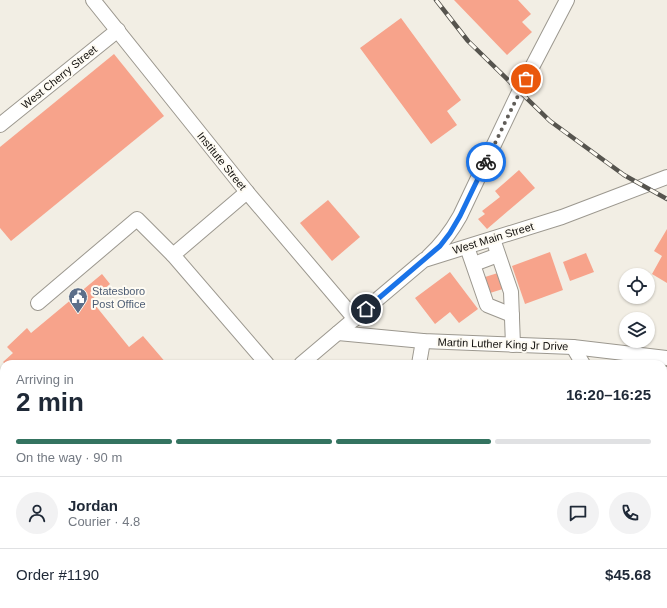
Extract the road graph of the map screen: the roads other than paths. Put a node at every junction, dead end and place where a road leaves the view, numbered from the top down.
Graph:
1 (93, 0) edge
2 (567, 0) edge
3 (118, 30) junction
4 (0, 125) edge
5 (667, 177) edge
6 (247, 192) junction
7 (493, 239) junction
8 (467, 247) junction
9 (174, 255) junction
10 (498, 255) junction
11 (424, 260) junction
12 (474, 264) junction
13 (38, 303) dead end
14 (512, 315) junction
15 (355, 319) junction
16 (338, 333) junction
17 (423, 341) junction
18 (513, 345) junction
19 (573, 347) junction
20 (667, 358) edge
21 (264, 360) edge
22 (306, 360) edge
23 (420, 360) edge
24 (581, 360) edge

1 - 3 street, Institute Street
2 - 11 street
3 - 4 street, West Cherry Street
3 - 6 street, Institute Street
5 - 7 street, West Main Street
6 - 9 street
6 - 15 street, Institute Street
7 - 8 street, West Main Street
7 - 10 street
8 - 11 street, West Main Street
8 - 12 street
9 - 13 street
9 - 21 street
10 - 12 street
10 - 14 street
11 - 15 street, West Main Street
12 - 14 street
14 - 18 street
15 - 16 street, West Main Street
16 - 17 street, Martin Luther King Jr Drive
16 - 22 street, West Main Street
17 - 18 street, Martin Luther King Jr Drive
17 - 23 street
18 - 19 street, Martin Luther King Jr Drive
19 - 20 street, Martin Luther King Jr Drive
19 - 24 street

